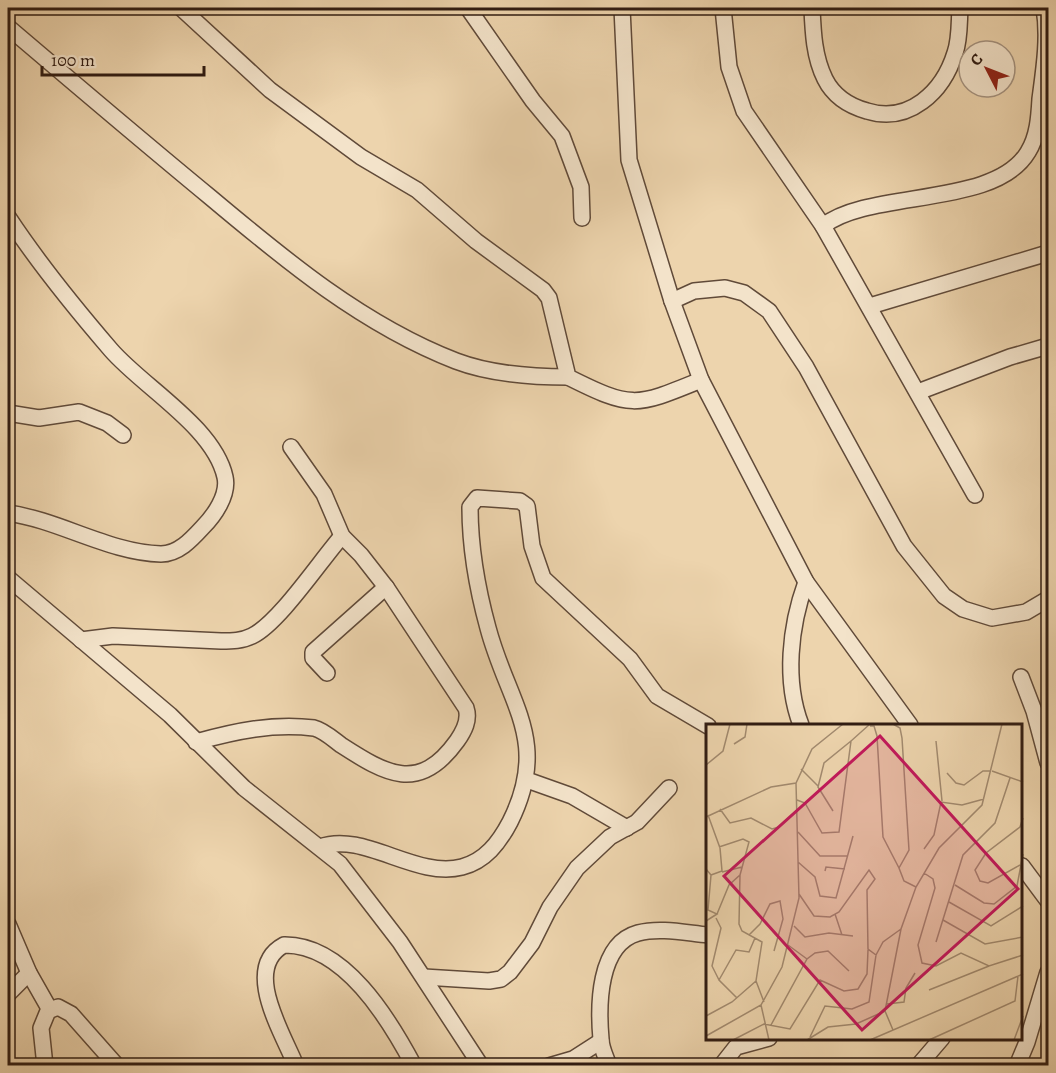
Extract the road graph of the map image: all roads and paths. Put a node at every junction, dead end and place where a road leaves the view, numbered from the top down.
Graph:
1 (181, 8) edge
2 (468, 8) edge
3 (622, 8) edge
4 (723, 8) edge
5 (812, 8) edge
6 (960, 8) edge
7 (1044, 8) edge
8 (8, 27) edge
9 (8, 217) edge
10 (582, 218) dead end
11 (823, 226) junction
12 (1048, 253) edge
13 (672, 301) junction
14 (870, 306) junction
15 (1048, 346) edge
16 (568, 378) junction
17 (701, 380) junction
18 (918, 392) junction
19 (8, 413) edge
20 (123, 435) dead end
21 (291, 447) dead end
22 (975, 495) dead end
23 (8, 513) edge
24 (342, 536) junction
25 (8, 578) edge
26 (806, 582) junction
27 (386, 587) junction
28 (1048, 599) edge
29 (81, 640) junction
30 (327, 673) dead end
31 (1021, 677) dead end
32 (801, 724) edge
33 (909, 724) edge
34 (706, 725) edge
35 (196, 742) junction
36 (1048, 763) edge
37 (527, 780) junction
38 (669, 788) dead end
39 (627, 828) junction
40 (321, 847) junction
41 (1023, 867) edge
42 (1046, 892) edge
43 (8, 924) edge
44 (706, 935) edge
45 (1048, 972) edge
46 (29, 973) junction
47 (424, 977) junction
48 (8, 994) edge
49 (50, 1010) junction
50 (762, 1040) edge
51 (940, 1040) edge
52 (601, 1041) junction
53 (45, 1065) edge
54 (117, 1065) edge
55 (296, 1065) edge
56 (414, 1065) edge
57 (481, 1065) edge
58 (549, 1065) edge
59 (609, 1065) edge
60 (721, 1065) edge
61 (918, 1065) edge
62 (1017, 1065) edge

1 - 16 street
2 - 10 street
3 - 13 street
4 - 11 street
5 - 6 street
7 - 11 street
8 - 16 street
9 - 23 street
11 - 14 street
12 - 14 street
13 - 17 street
13 - 28 street
14 - 18 street
15 - 18 street
16 - 17 street
17 - 26 street
18 - 22 street
19 - 20 street
21 - 24 street
24 - 27 street
24 - 29 street
25 - 29 street
26 - 32 street
26 - 33 street
27 - 30 street
27 - 35 street
29 - 35 street
31 - 36 street
34 - 37 street
35 - 40 street
37 - 39 street
37 - 40 street
38 - 39 street
39 - 47 street
40 - 47 street
41 - 42 street
43 - 46 street
44 - 52 street
45 - 62 street
46 - 48 street
46 - 49 street
47 - 57 street
49 - 53 street
49 - 54 street
50 - 60 street
51 - 61 street
52 - 58 street
52 - 59 street
55 - 56 street

